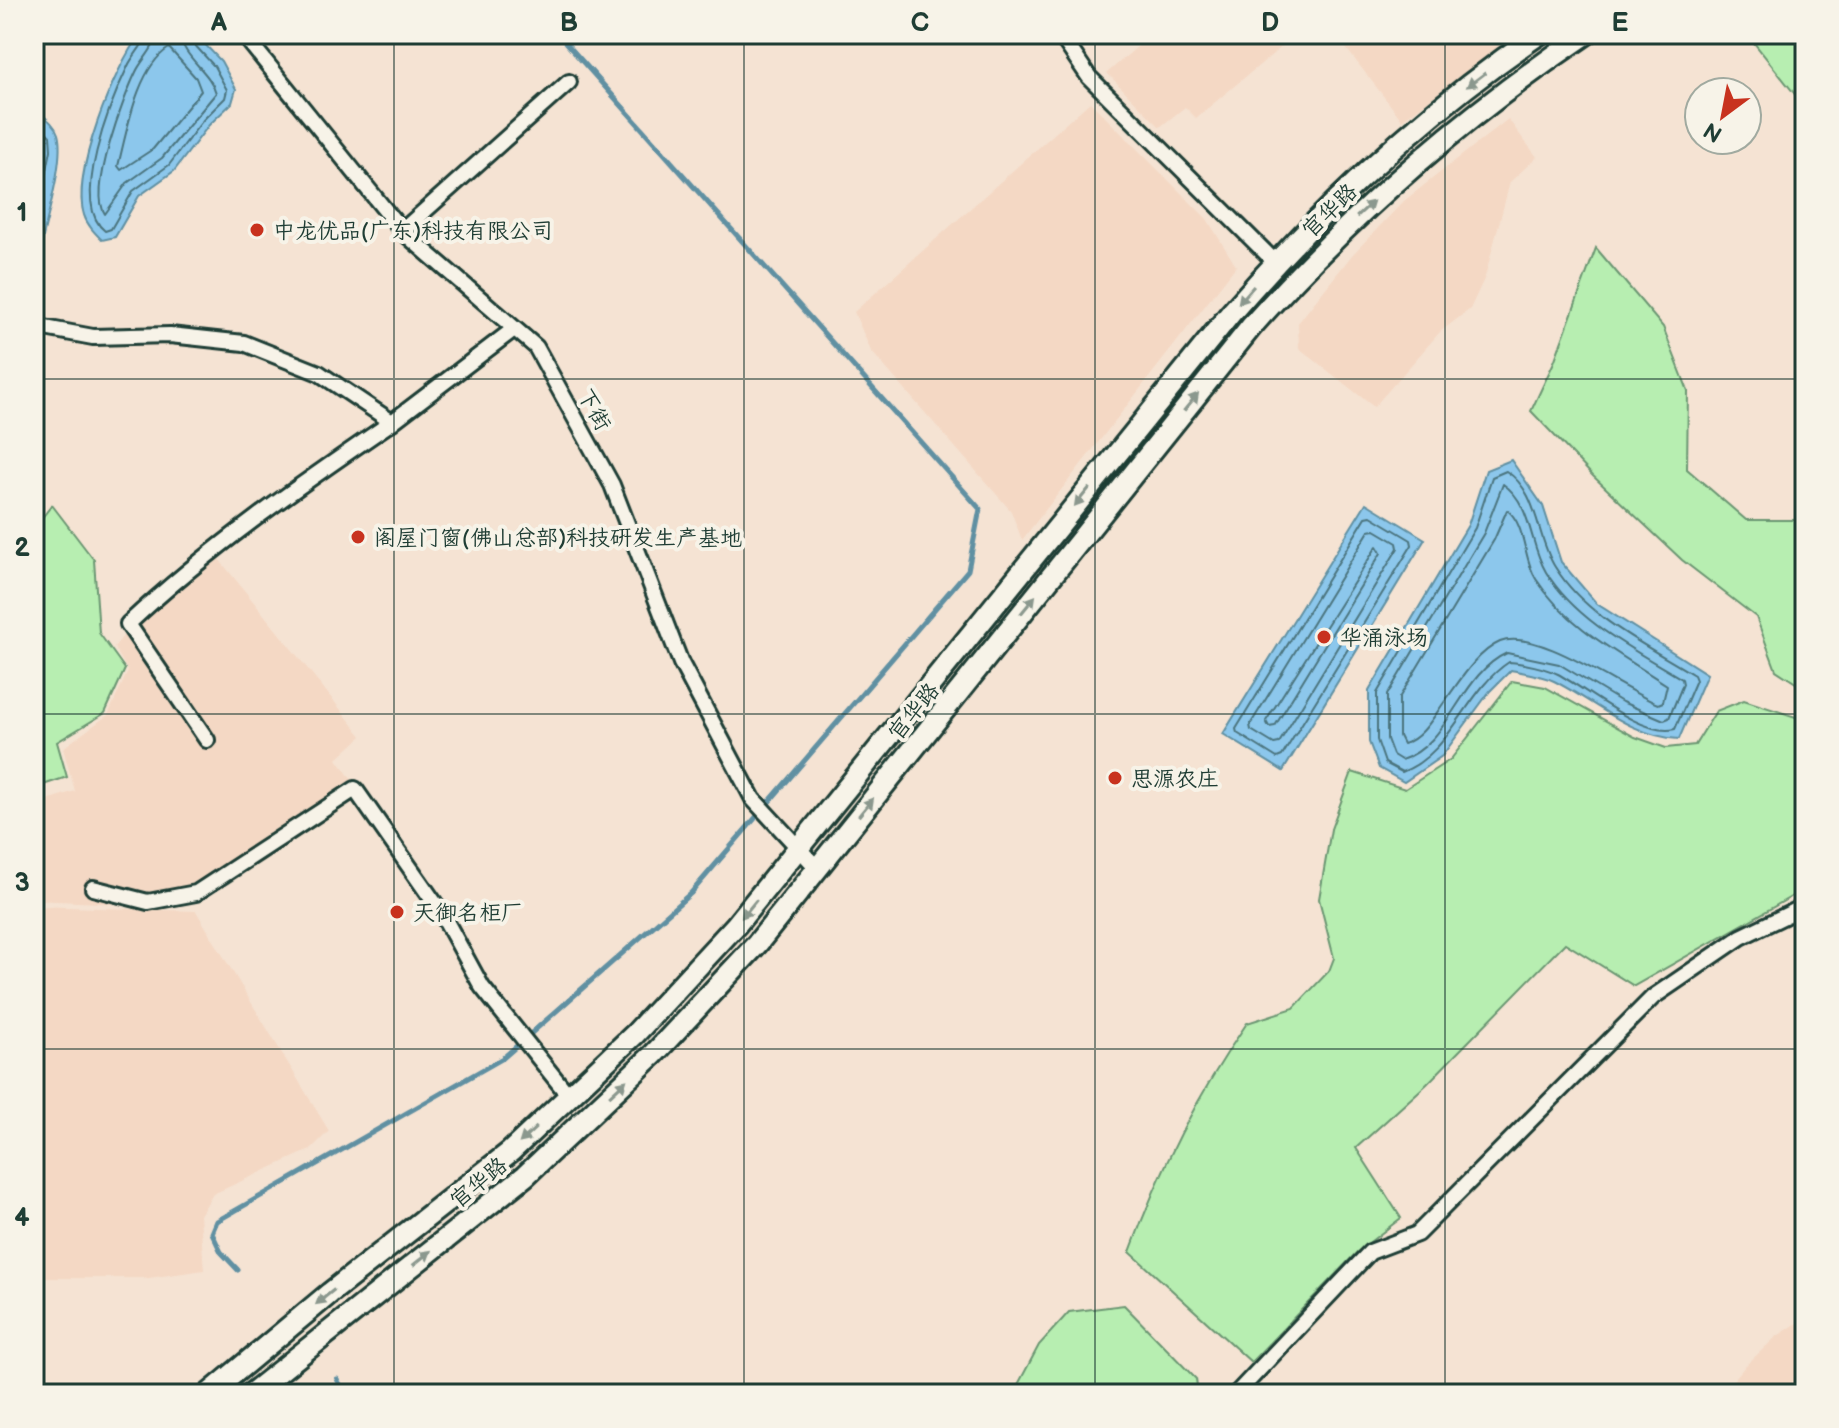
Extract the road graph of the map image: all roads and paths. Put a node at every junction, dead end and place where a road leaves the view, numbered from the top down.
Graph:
1 (243, 34) edge
2 (1060, 34) edge
3 (1539, 34) edge
4 (1586, 34) edge
5 (569, 82) dead end
6 (402, 231) junction
7 (1275, 262) junction
8 (34, 326) edge
9 (514, 329) junction
10 (392, 422) junction
11 (207, 740) dead end
12 (798, 848) junction
13 (817, 868) junction
14 (93, 888) dead end
15 (1805, 906) edge
16 (569, 1096) junction
17 (216, 1387) edge
18 (197, 1394) edge
19 (251, 1394) edge
20 (1236, 1394) edge

1 - 6 street, 下街
2 - 7 street
3 -> 7 main road, 官华路
13 -> 4 main road, 官华路
5 - 6 street
6 - 9 street, 下街
7 -> 12 main road, 官华路
8 - 10 street
9 - 10 street
9 - 12 street, 下街
10 - 11 street
12 - 13 street, 下街
12 -> 16 main road, 官华路
19 -> 13 main road, 官华路
14 - 16 street
15 - 20 street
16 -> 17 main road, 官华路
17 - 18 main road, 官华路

